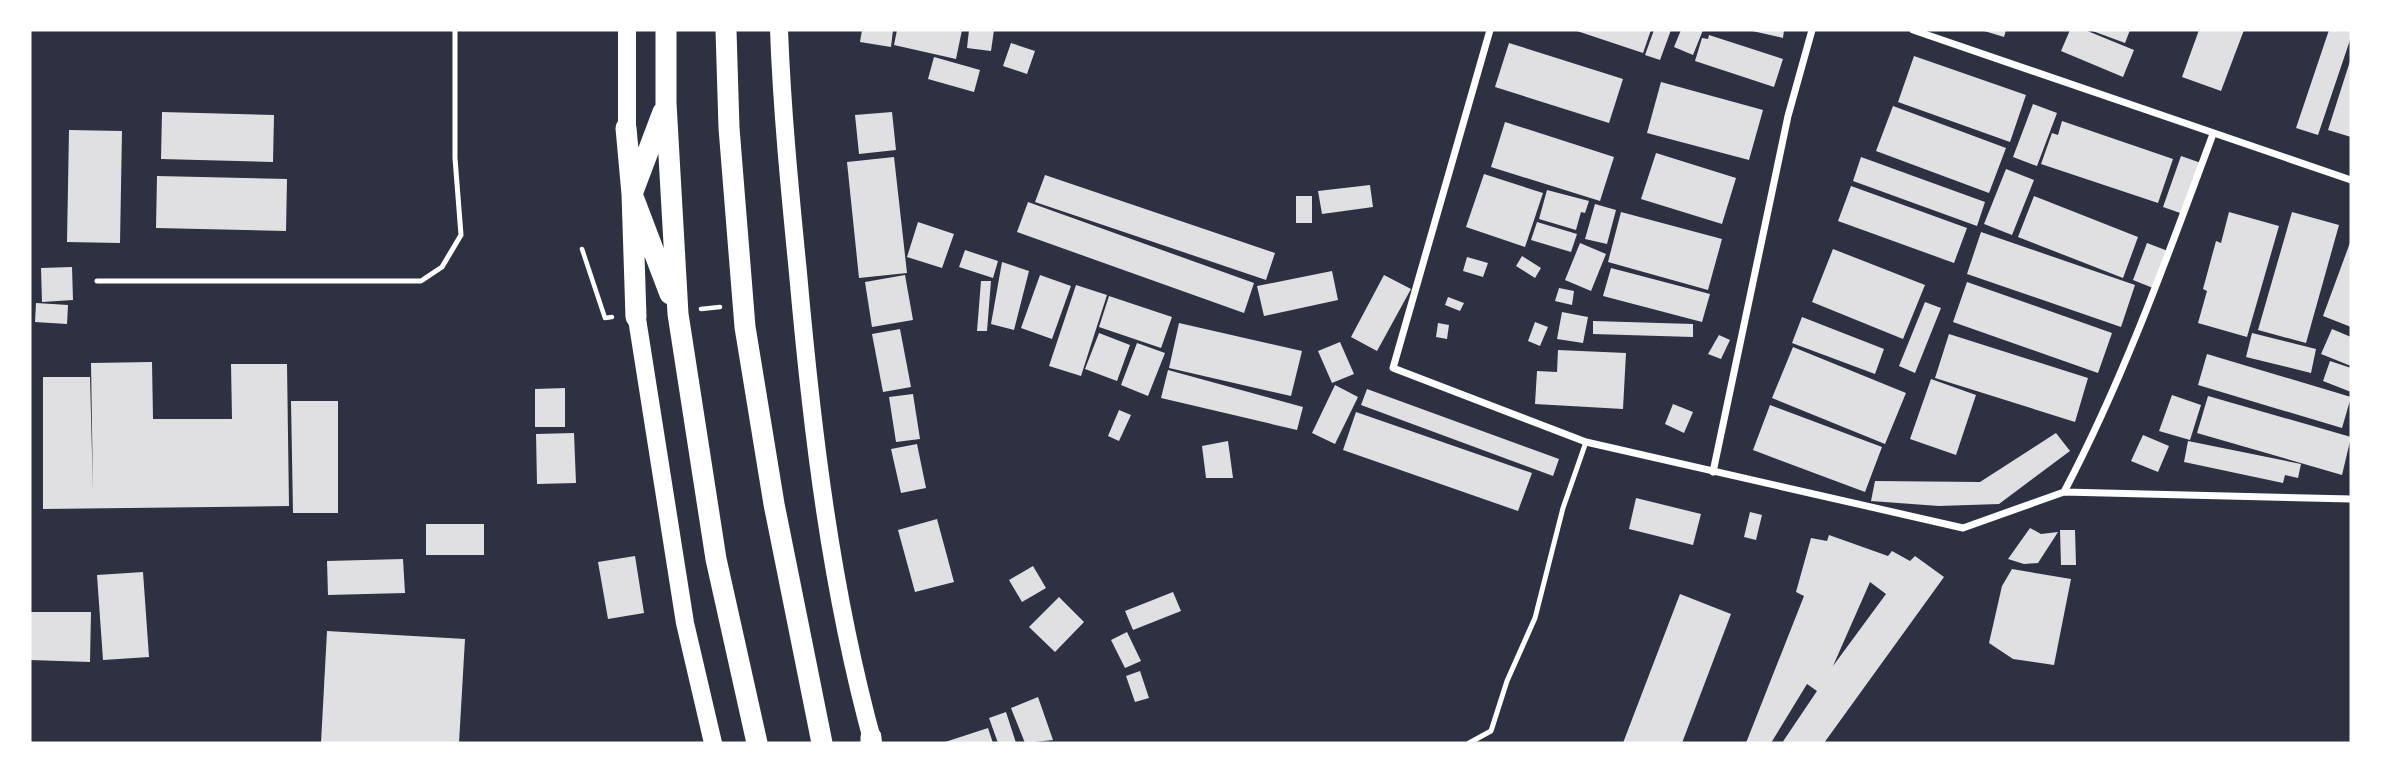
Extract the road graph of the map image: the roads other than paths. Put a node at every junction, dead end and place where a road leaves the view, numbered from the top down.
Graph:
1 (455, 30) edge
2 (627, 30) edge
3 (666, 30) edge
4 (726, 30) edge
5 (779, 30) edge
6 (1490, 30) edge
7 (1812, 30) edge
8 (1913, 30) edge
9 (666, 103) junction
10 (626, 128) junction
11 (2213, 134) junction
12 (2351, 180) edge
13 (632, 194) junction
14 (97, 281) dead end
15 (688, 311) junction
16 (627, 317) junction
17 (1586, 442) junction
18 (1713, 471) junction
19 (2064, 492) junction
20 (2351, 499) edge
21 (822, 738) edge
22 (872, 741) edge
23 (713, 743) edge
24 (757, 743) edge
25 (1469, 743) edge

1 - 14 lane
2 - 10 main road
3 - 9 highway
4 - 21 highway
5 - 22 main road
6 - 17 street
7 - 18 street
8 - 11 street
9 - 13 highway
9 - 15 highway
10 - 13 highway
10 - 16 main road
11 - 12 street
11 - 19 street
13 - 15 highway
13 - 16 highway
15 - 24 highway
16 - 23 main road
17 - 18 street
17 - 25 lane
18 - 19 street
19 - 20 street

